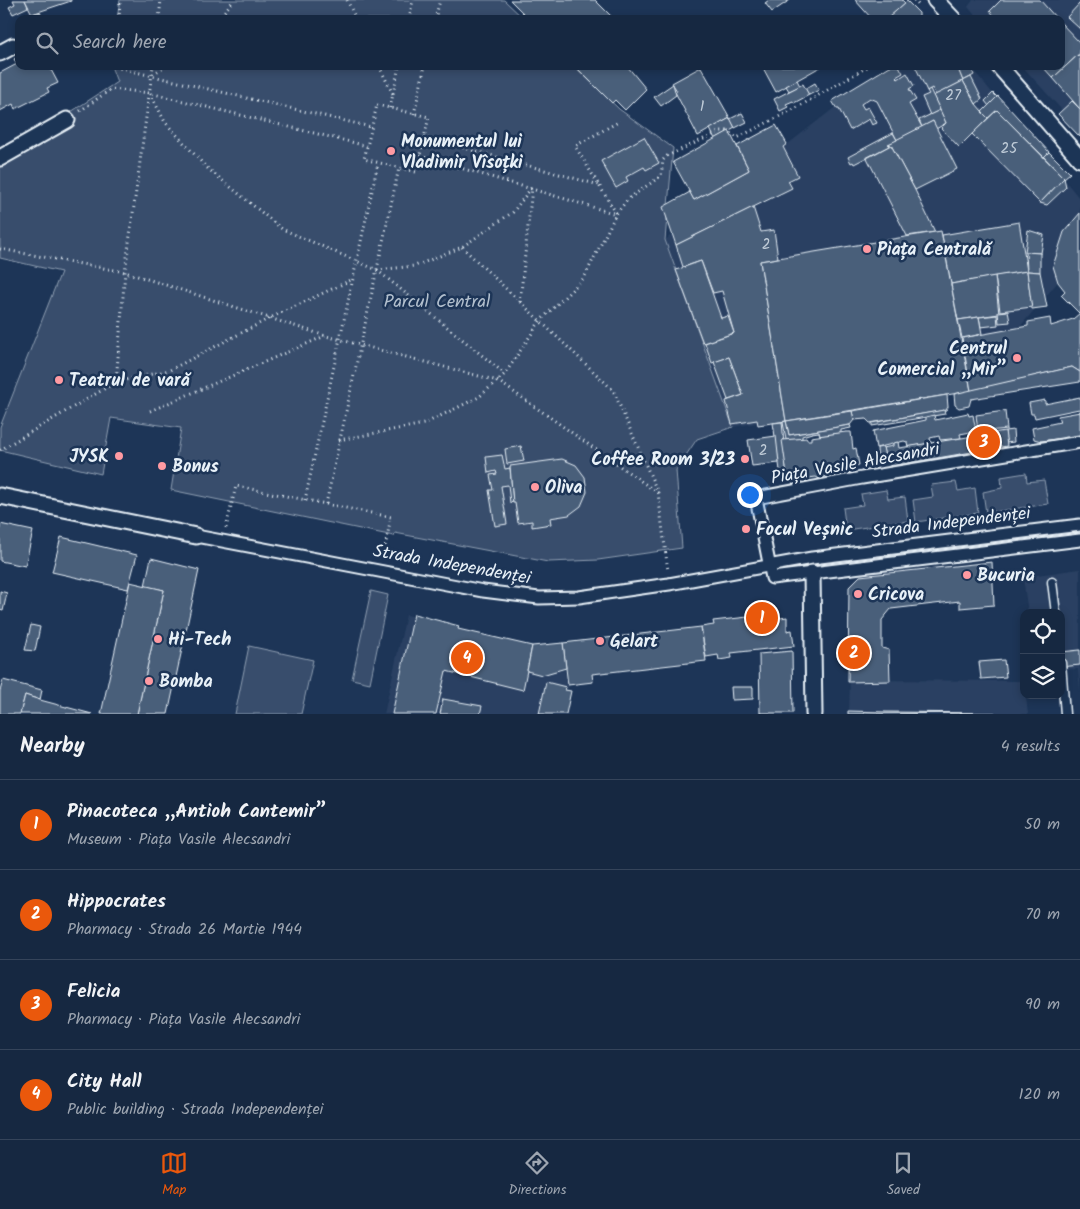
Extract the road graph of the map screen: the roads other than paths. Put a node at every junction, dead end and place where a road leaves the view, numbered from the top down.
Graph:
1 (939, 1) edge
2 (950, 15) edge
3 (1002, 70) edge
4 (67, 120) road end
5 (0, 158) edge
6 (1080, 159) edge
7 (1080, 442) edge
8 (0, 496) edge
9 (1080, 525) edge
10 (196, 536) joint
11 (1080, 540) edge
12 (812, 565) junction
13 (769, 566) junction
14 (1052, 582) dead end
15 (1055, 609) edge
16 (1064, 699) edge
17 (814, 714) edge
18 (1065, 714) edge

1 - 2 street
3 - 6 street
4 - 5 street
7 - 13 street, Piața Vasile Alecsandri
8 - 10 street, Strada Independenței
9 - 12 street, Strada Independenței
10 - 13 street, Strada Independenței
11 - 12 street
12 - 13 street
12 - 17 street
14 - 15 lane
16 - 18 lane

